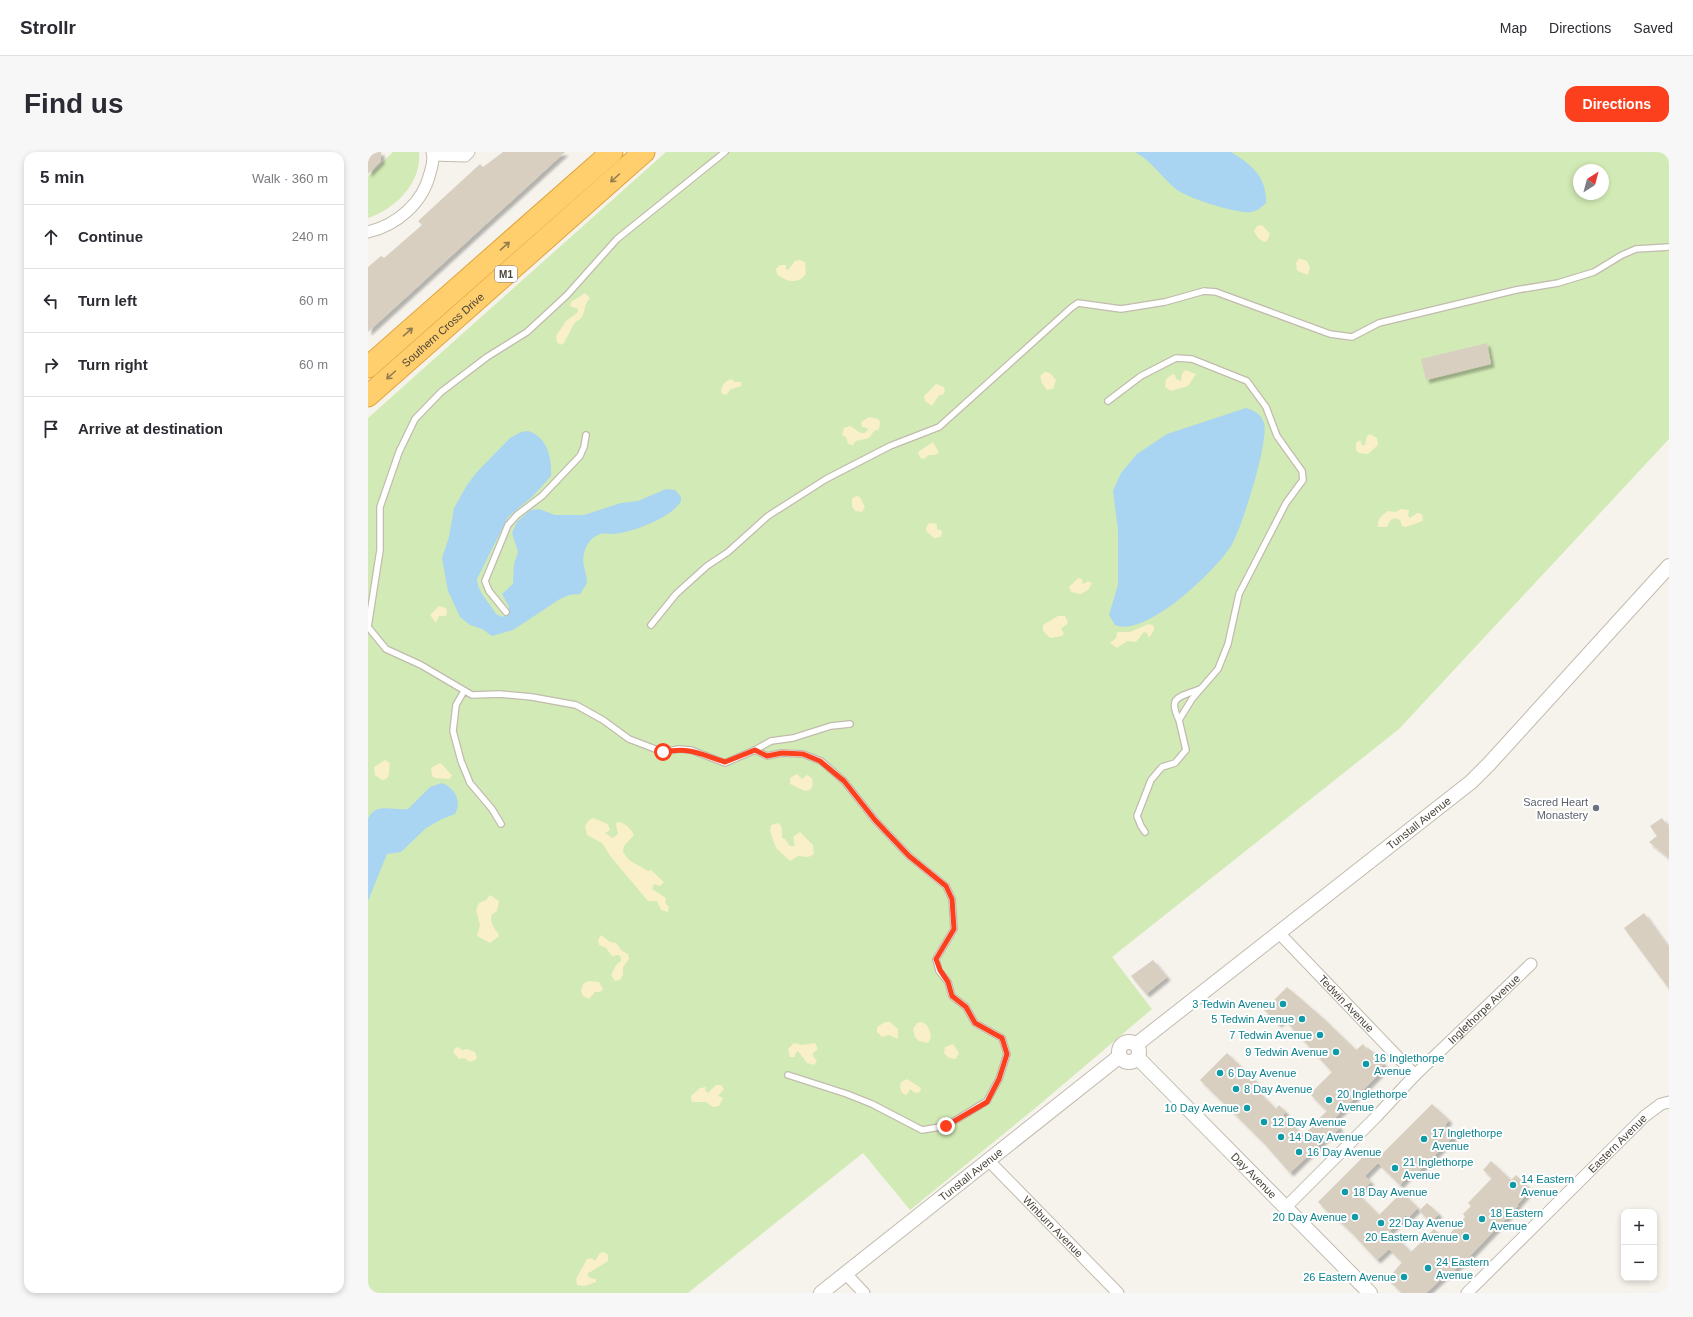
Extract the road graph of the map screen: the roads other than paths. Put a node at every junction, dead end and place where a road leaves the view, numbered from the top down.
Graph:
1 (469, 152) edge
2 (612, 152) edge
3 (644, 152) edge
4 (725, 152) edge
5 (433, 154) edge
6 (368, 232) edge
7 (1669, 247) edge
8 (368, 367) edge
9 (368, 396) edge
10 (1108, 401) dead end
11 (586, 435) dead end
12 (1669, 566) edge
13 (506, 612) dead end
14 (651, 625) dead end
15 (368, 627) edge
16 (1200, 689) junction
17 (464, 691) junction
18 (1180, 720) junction
19 (850, 724) dead end
20 (755, 750) junction
21 (501, 824) dead end
22 (1145, 832) dead end
23 (1278, 932) junction
24 (1531, 964) dead end
25 (1137, 1051) junction
26 (788, 1075) dead end
27 (1415, 1075) junction
28 (1669, 1102) edge
29 (988, 1160) junction
30 (1286, 1207) junction
31 (846, 1274) junction
32 (821, 1293) edge
33 (864, 1293) edge
34 (1118, 1293) edge
35 (1370, 1293) edge
36 (1467, 1293) edge

1 - 5 street
8 -> 2 highway, Southern Cross Drive / M1
3 -> 9 highway, Southern Cross Drive / M1
4 - 15 lane
5 - 6 street
7 - 14 lane
10 - 16 lane
11 - 13 lane
12 - 23 street, Tunstall Avenue
15 - 17 lane
16 - 18 lane
16 - 18 lane
17 - 20 lane
17 - 21 lane
18 - 22 lane
19 - 20 lane
20 - 26 lane
23 - 25 street, Tunstall Avenue
23 - 27 street, Tedwin Avenue
24 - 27 street, Inglethorpe Avenue
25 - 29 street, Tunstall Avenue
25 - 30 street, Day Avenue
27 - 30 street, Inglethorpe Avenue
28 - 36 street, Eastern Avenue
29 - 31 street, Tunstall Avenue
29 - 34 street, Winburn Avenue
30 - 35 street, Day Avenue
31 - 32 street, Tunstall Avenue
31 - 33 street

